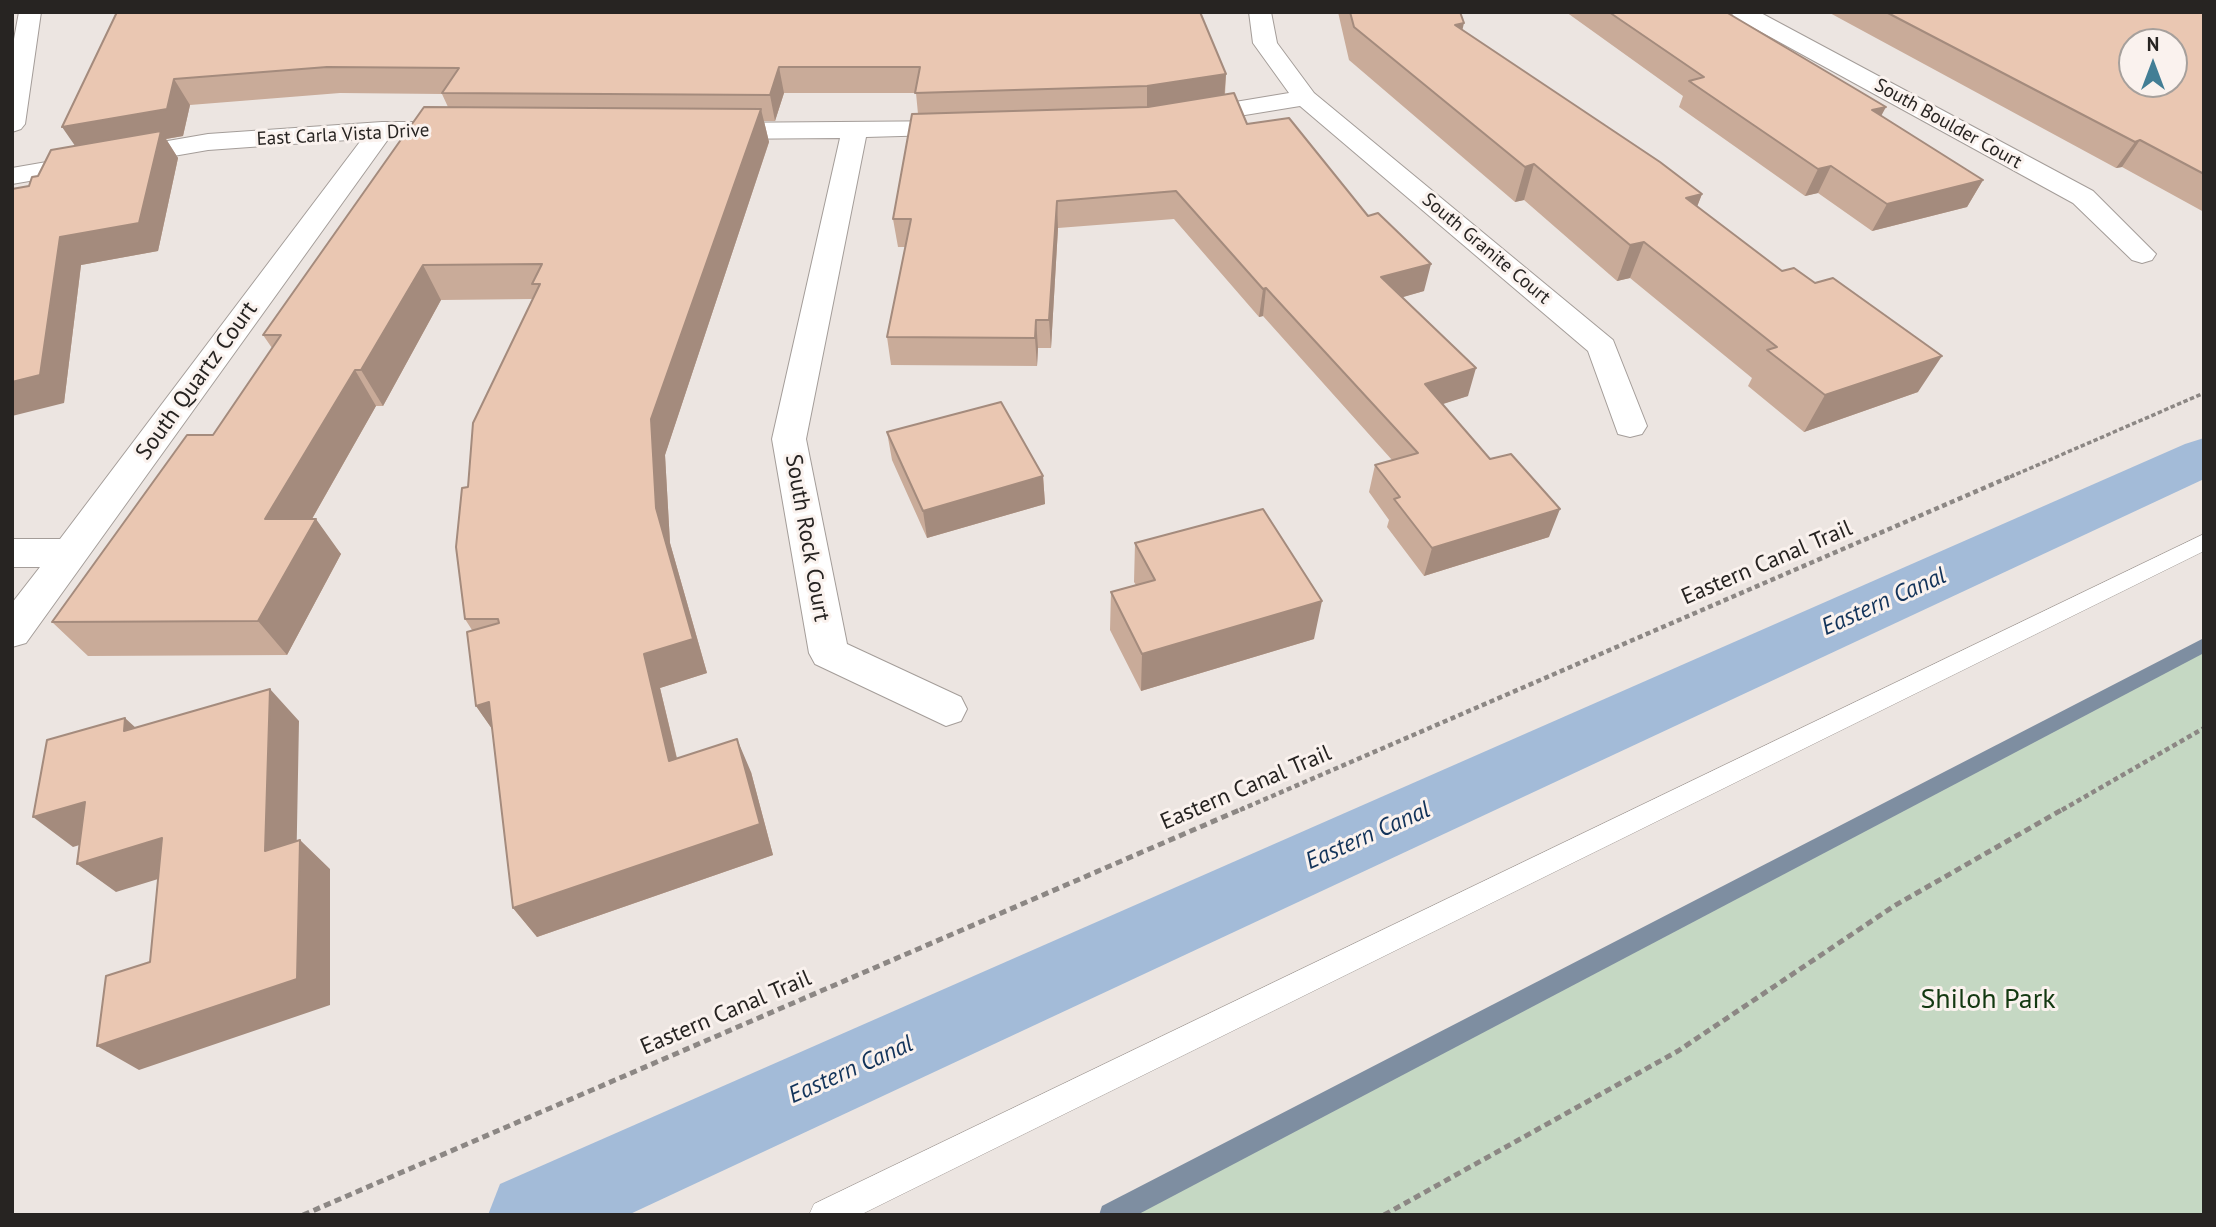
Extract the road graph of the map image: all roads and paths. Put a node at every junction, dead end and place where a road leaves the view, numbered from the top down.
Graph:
1 (30, 12) edge
2 (1260, 12) edge
3 (1742, 12) edge
4 (1305, 98) junction
5 (1160, 121) edge
6 (12, 124) edge
7 (980, 128) edge
8 (382, 130) junction
9 (480, 131) edge
10 (688, 131) edge
11 (854, 132) junction
12 (12, 176) edge
13 (2142, 254) dead end
14 (2204, 393) edge
15 (1630, 426) dead end
16 (2204, 542) edge
17 (71, 552) junction
18 (12, 553) edge
19 (12, 632) edge
20 (946, 709) dead end
21 (2204, 727) edge
22 (303, 1215) edge
23 (825, 1215) edge
24 (1384, 1215) edge

1 - 6 street
2 - 4 street, South Granite Court
3 - 13 street, South Boulder Court
4 - 5 street
4 - 15 street, South Granite Court
7 - 11 street
8 - 9 street, East Carla Vista Drive
8 - 12 street, East Carla Vista Drive
8 - 17 street, South Quartz Court
10 - 11 street
11 - 20 street, South Rock Court
14 - 22 path, Eastern Canal Trail
16 - 23 lane
17 - 18 street
17 - 19 street, South Quartz Court
21 - 24 path

